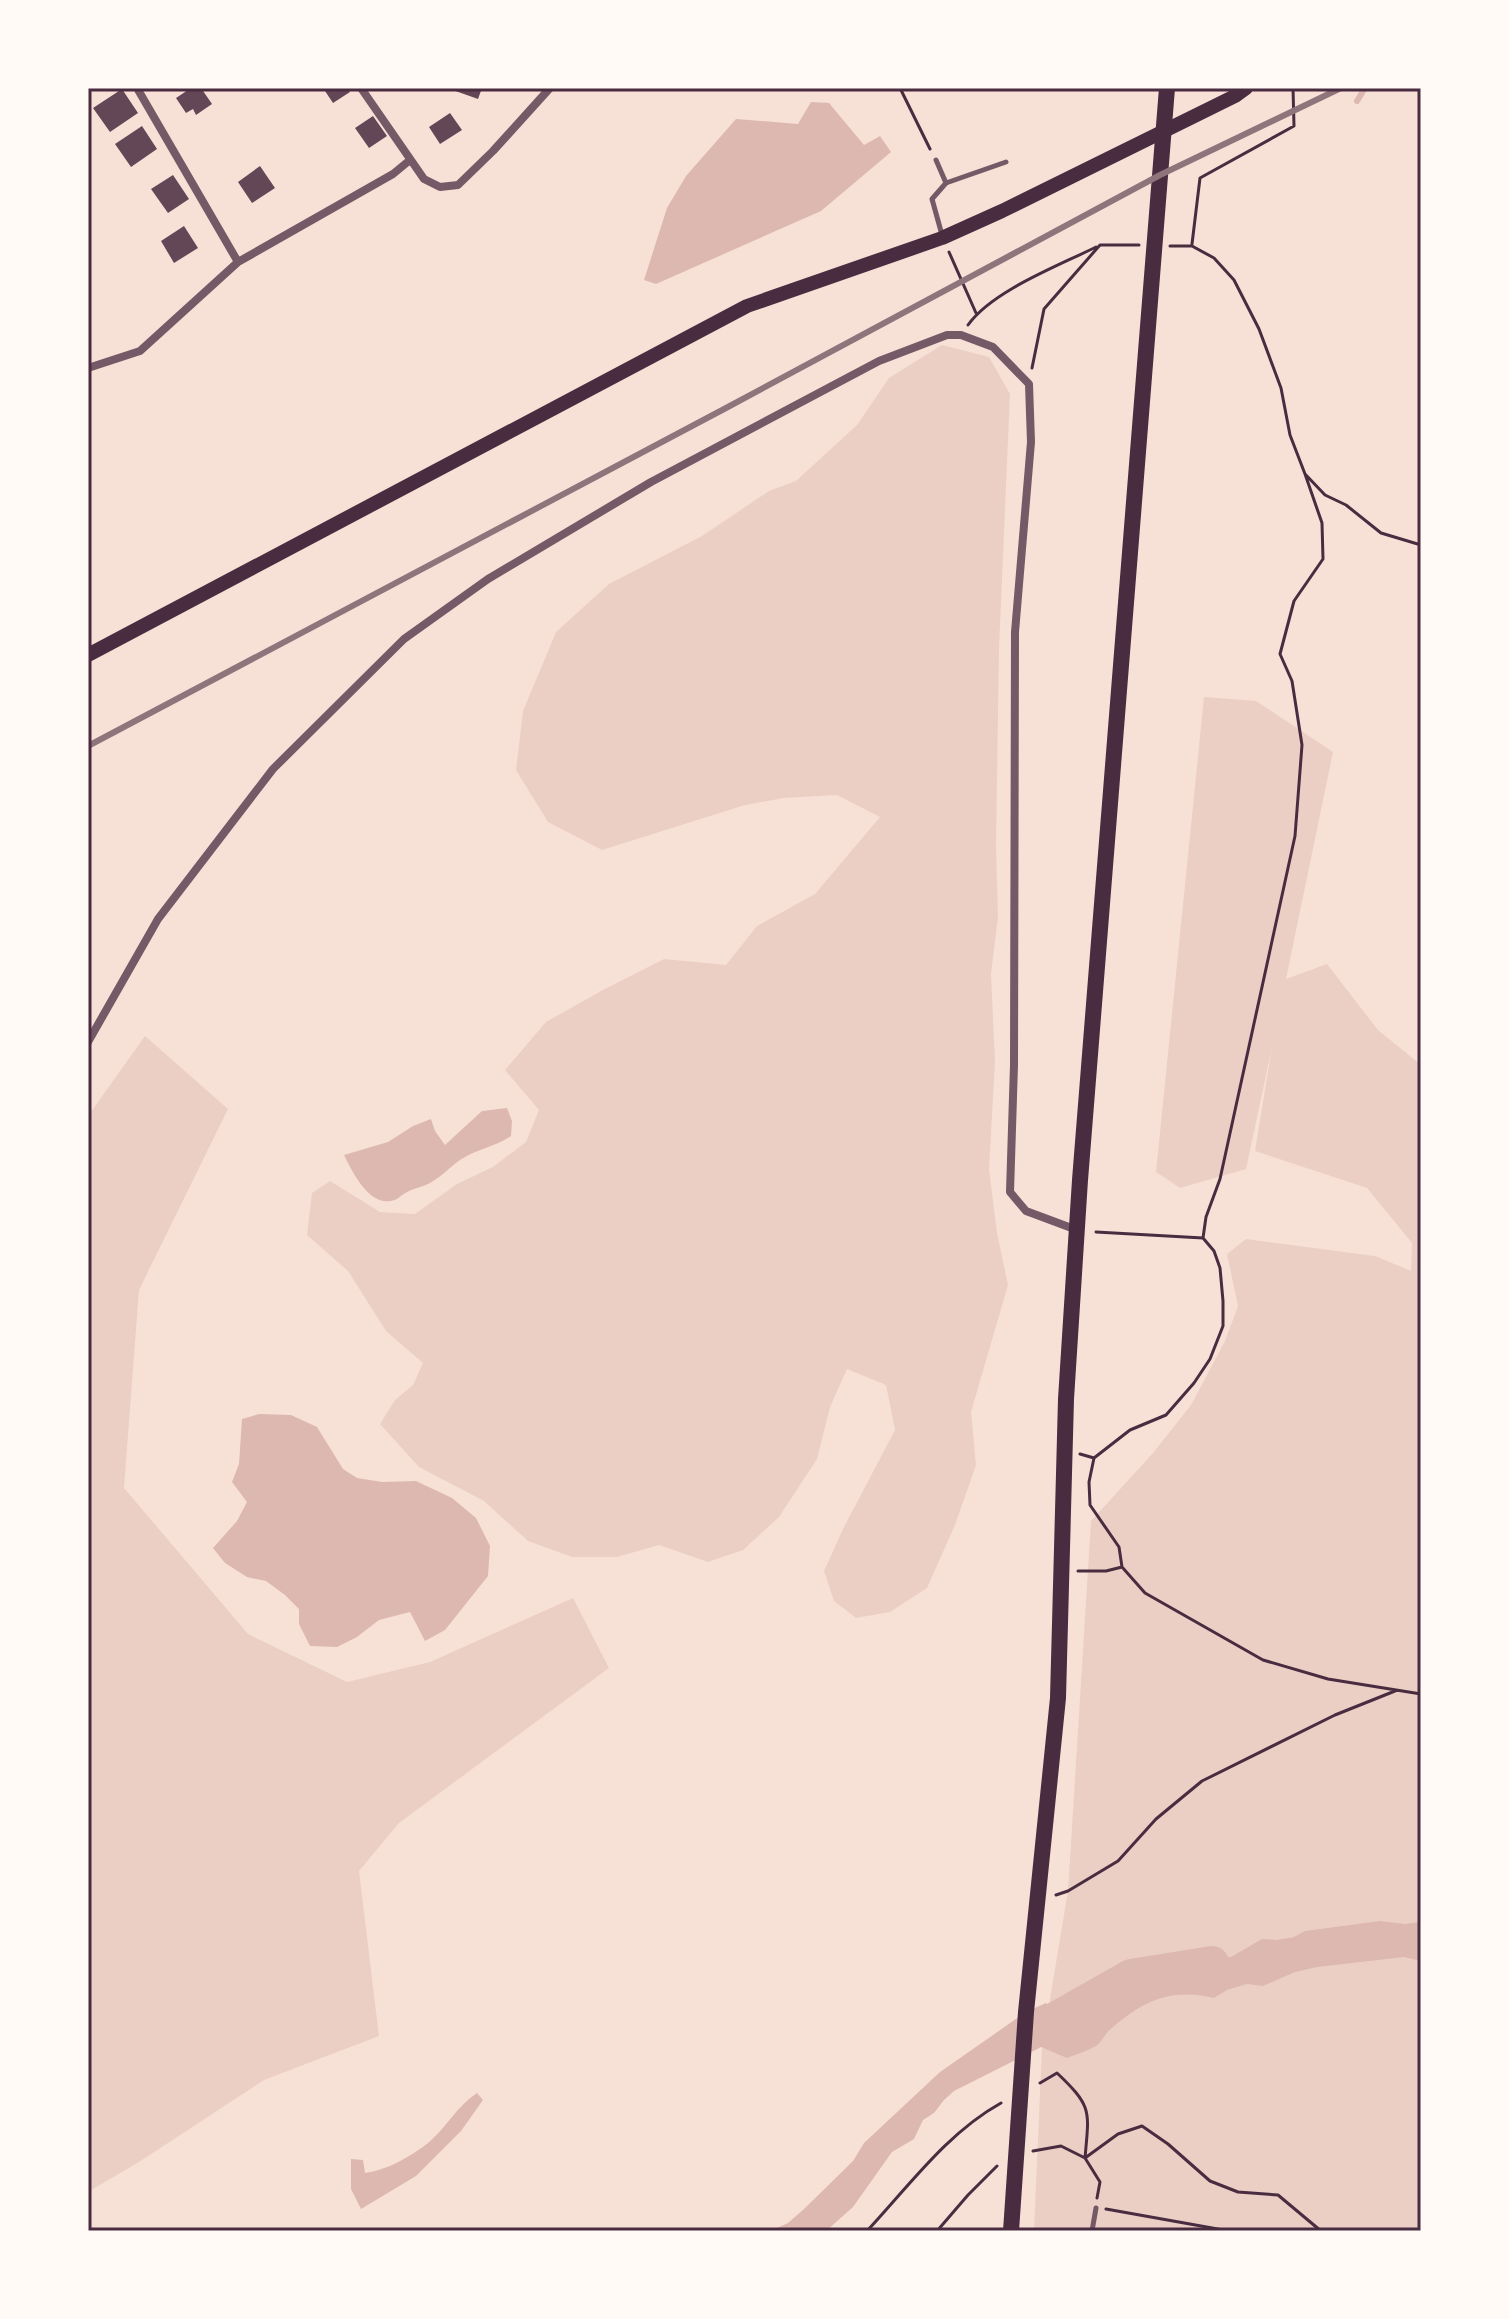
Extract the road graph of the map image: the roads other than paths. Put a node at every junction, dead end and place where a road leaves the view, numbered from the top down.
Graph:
1 (137, 88) edge
2 (361, 88) edge
3 (550, 88) edge
4 (1167, 88) edge
5 (1246, 88) edge
6 (410, 160) junction
7 (936, 160) road end
8 (1006, 162) dead end
9 (946, 183) junction
10 (942, 238) junction
11 (238, 262) junction
12 (88, 368) edge
13 (88, 655) edge
14 (88, 1042) edge
15 (1078, 1231) junction
16 (1096, 2208) road end
17 (1011, 2230) edge
18 (1092, 2231) edge

1 - 11 street
2 - 6 street
3 - 6 street
4 - 15 main road
5 - 10 main road
6 - 11 street
7 - 9 lane
8 - 9 lane
9 - 10 lane
10 - 13 main road
11 - 12 street
14 - 15 street
15 - 17 main road
16 - 18 lane

